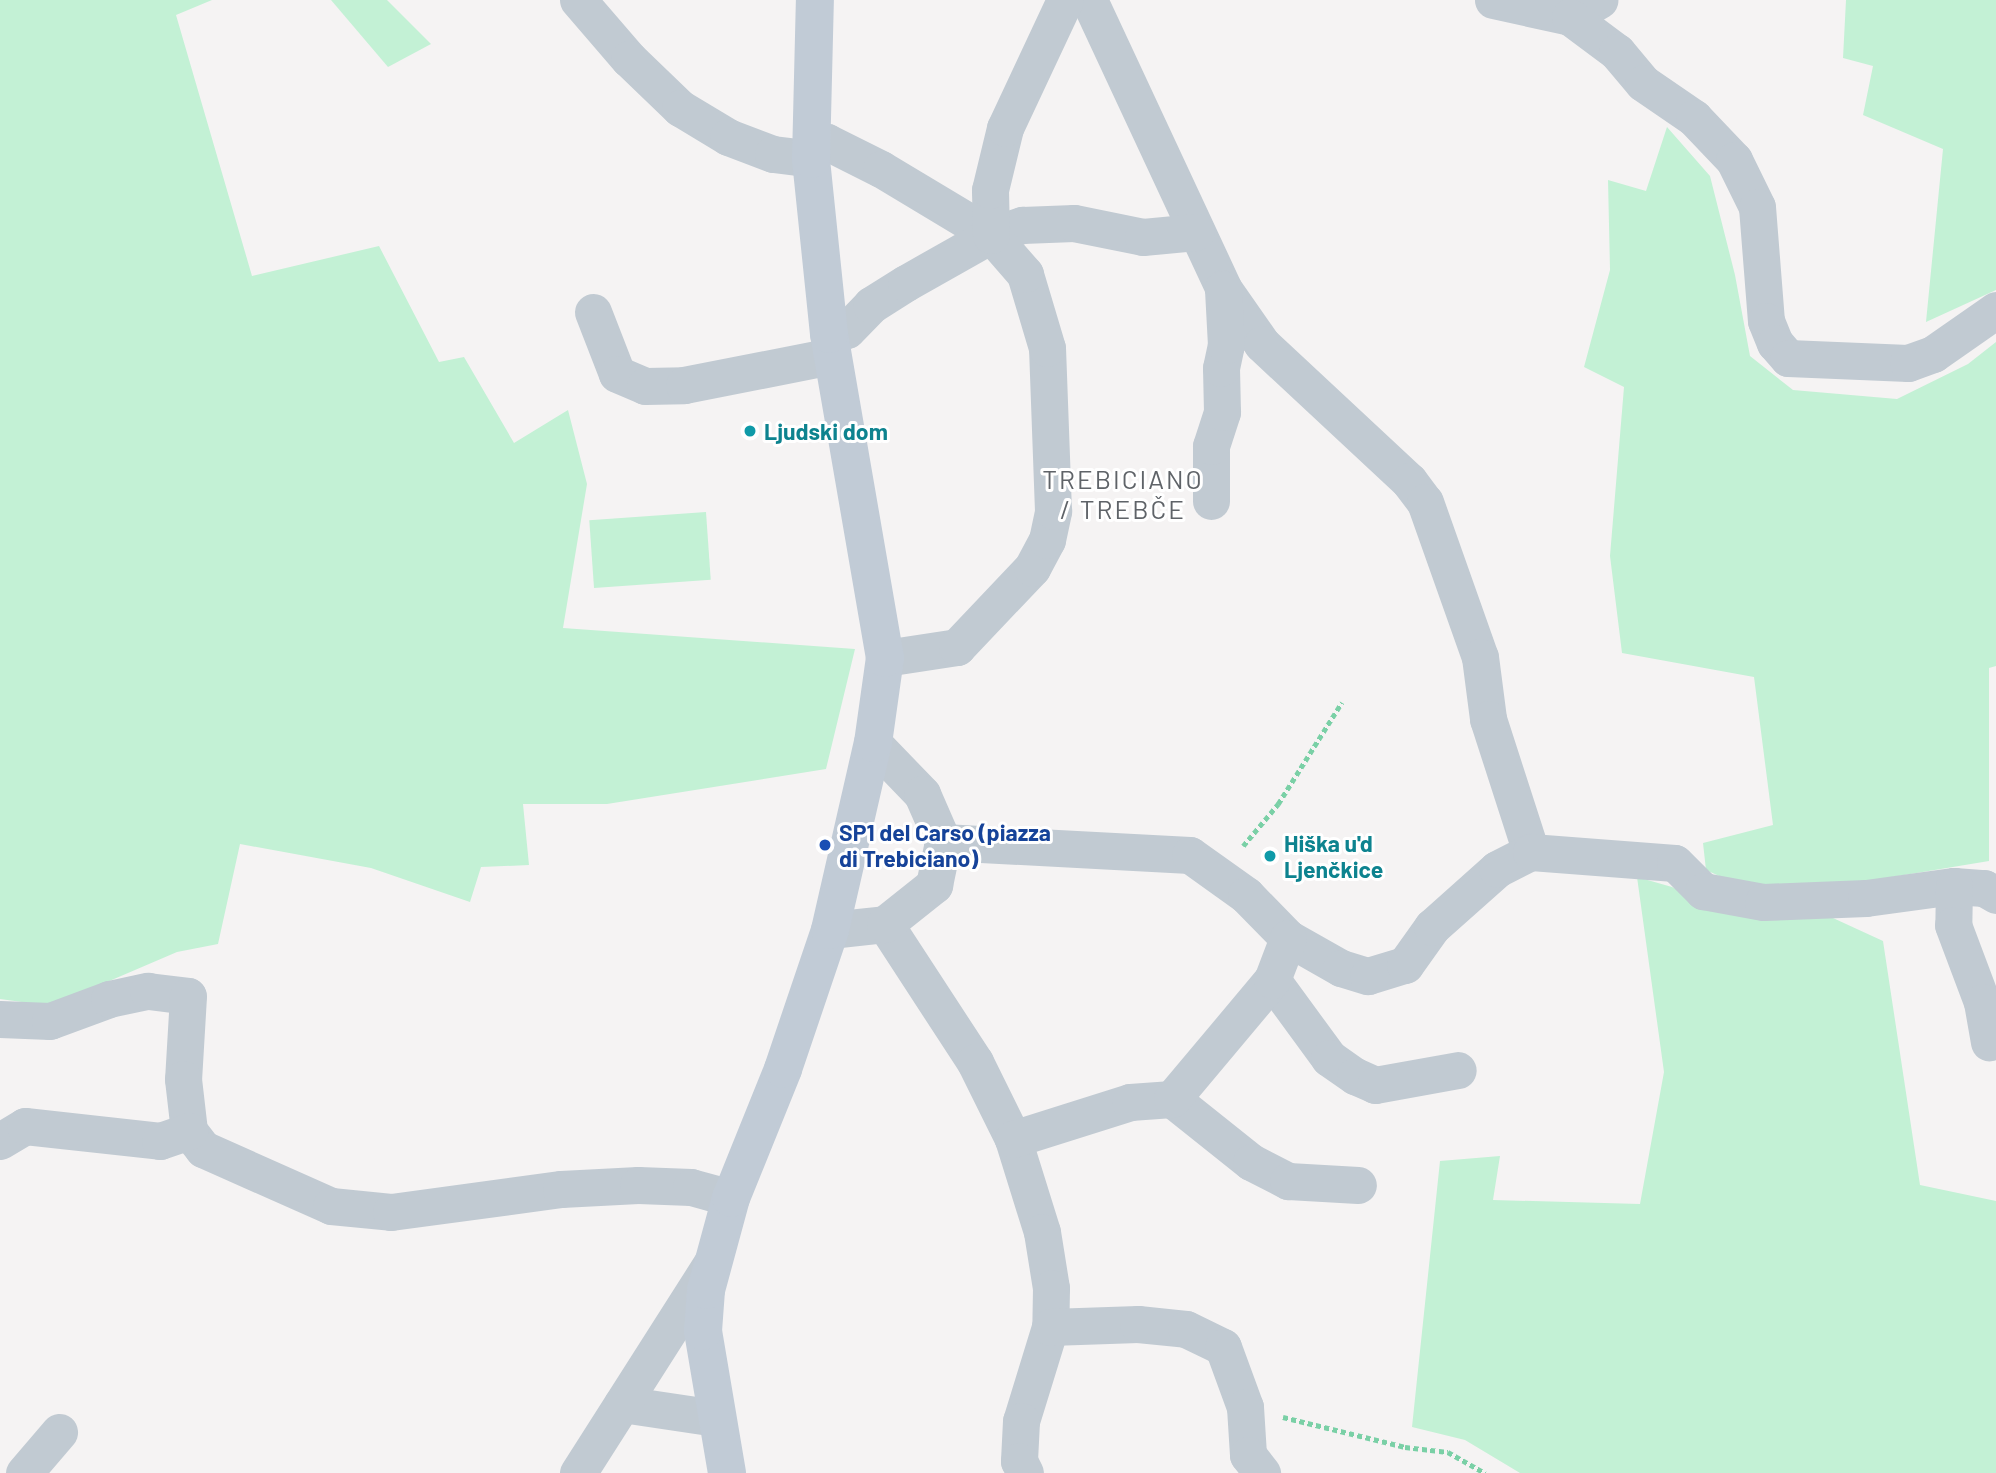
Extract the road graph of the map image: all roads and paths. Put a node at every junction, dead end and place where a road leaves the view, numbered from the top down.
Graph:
1 (578, 0) edge
2 (815, 0) edge
3 (1065, 0) edge
4 (1088, 0) edge
5 (1493, 0) edge
6 (1585, 8) edge
7 (811, 149) junction
8 (1196, 232) junction
9 (991, 235) junction
10 (1223, 288) junction
11 (1996, 310) edge
12 (593, 312) dead end
13 (831, 345) junction
14 (1211, 501) dead end
15 (885, 657) junction
16 (1342, 702) dead end
17 (873, 743) junction
18 (943, 842) junction
19 (1531, 852) junction
20 (1218, 872) junction
21 (1954, 886) junction
22 (1996, 895) edge
23 (885, 924) junction
24 (830, 930) junction
25 (1288, 938) junction
26 (1272, 980) junction
27 (0, 1019) edge
28 (1989, 1042) dead end
29 (1458, 1070) dead end
30 (1172, 1099) junction
31 (190, 1131) junction
32 (1013, 1139) junction
33 (0, 1141) edge
34 (1358, 1185) dead end
35 (731, 1198) junction
36 (713, 1260) junction
37 (1051, 1327) junction
38 (622, 1404) junction
39 (1245, 1407) junction
40 (716, 1418) junction
41 (59, 1432) dead end
42 (24, 1473) edge
43 (578, 1473) edge
44 (727, 1473) edge
45 (1025, 1473) edge
46 (1262, 1473) edge
47 (1485, 1473) edge

1 - 7 street
2 - 7 main road
3 - 9 street
4 - 8 street
5 - 6 street
6 - 11 street
7 - 9 street
7 - 13 main road
8 - 9 street
8 - 10 street
9 - 13 street
9 - 15 street
10 - 14 street
10 - 19 street
12 - 13 street
13 - 15 main road
15 - 17 main road
16 - 20 path
17 - 18 street
17 - 24 main road
18 - 20 street
18 - 23 street
19 - 21 street
19 - 25 street
20 - 25 street
21 - 22 street
21 - 28 street
23 - 24 street
23 - 32 street
24 - 35 main road
25 - 26 street
26 - 29 street
26 - 30 street
27 - 31 street
30 - 32 street
30 - 34 street
31 - 33 street
31 - 35 street
32 - 37 street
35 - 36 main road
36 - 38 street
36 - 40 main road
37 - 39 street
37 - 45 street
38 - 40 street
38 - 43 street
39 - 46 street
39 - 47 path
40 - 44 main road
41 - 42 street

